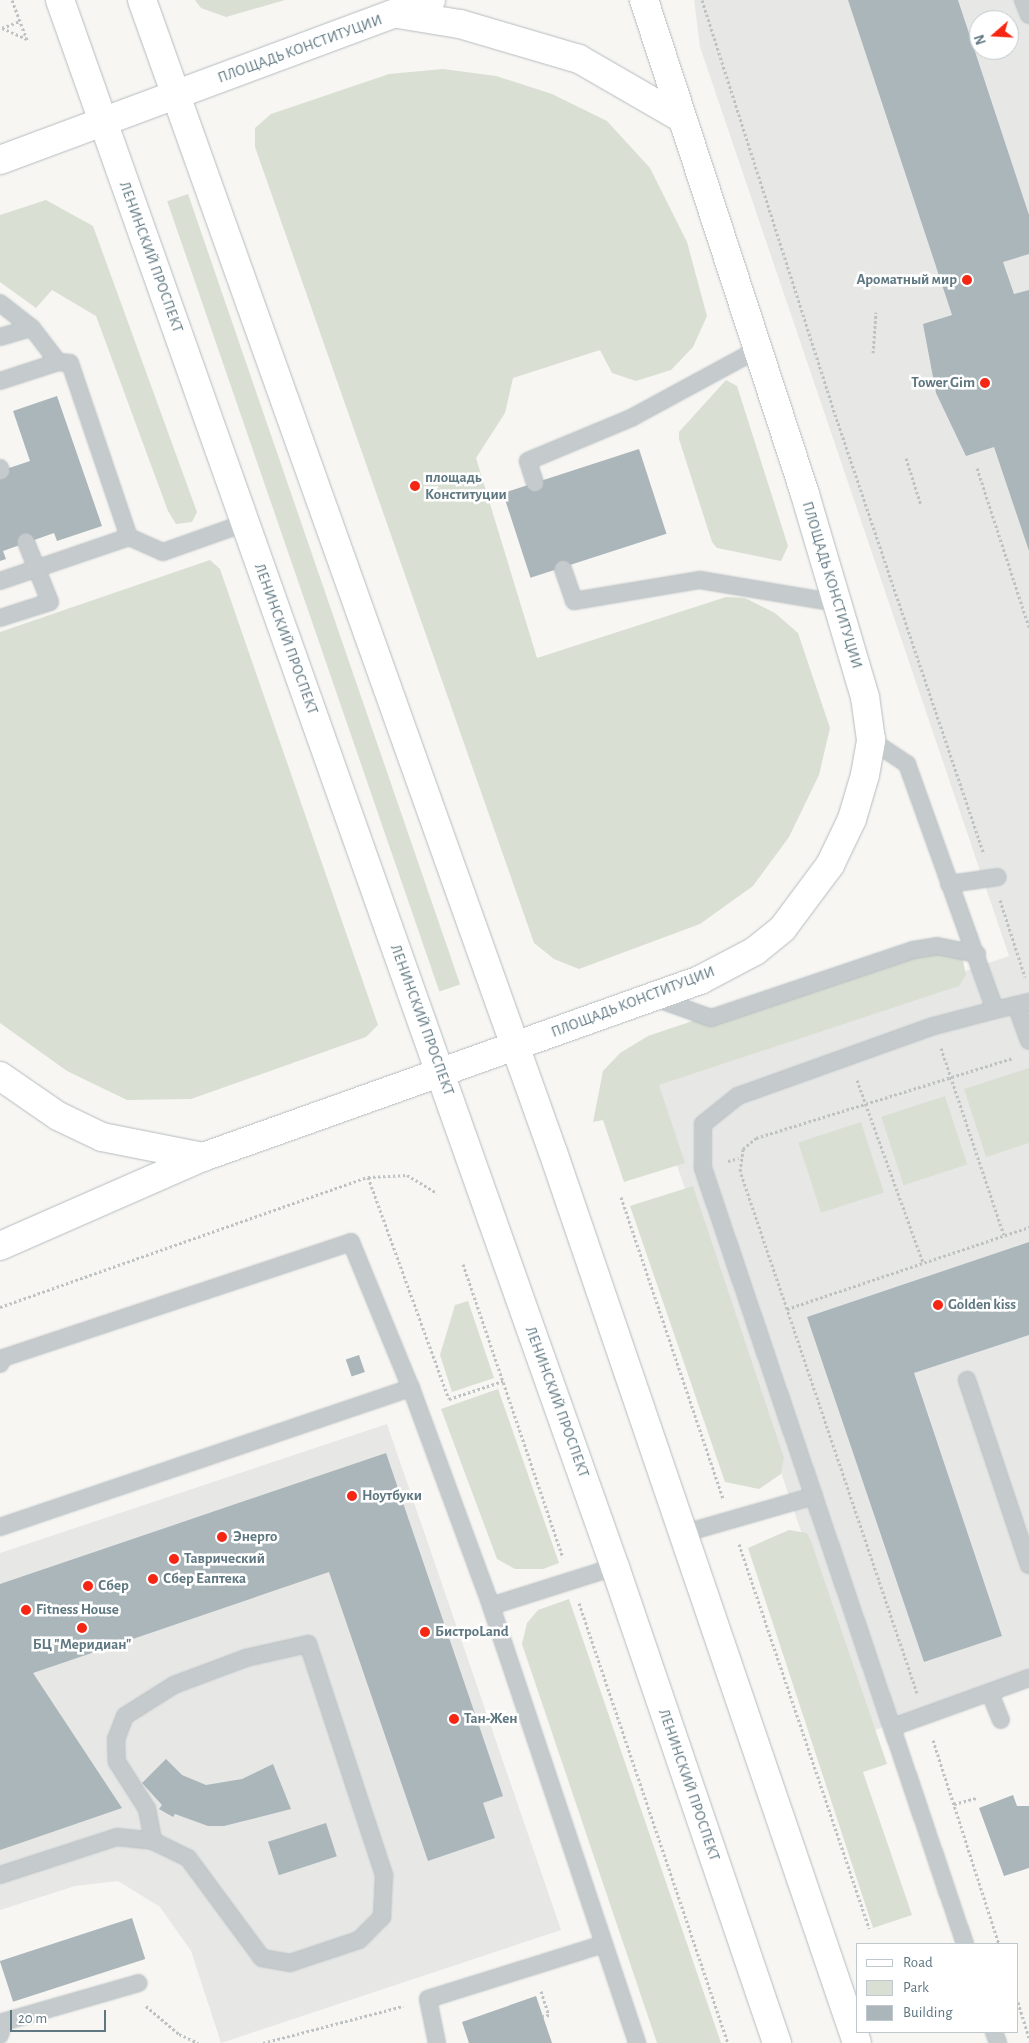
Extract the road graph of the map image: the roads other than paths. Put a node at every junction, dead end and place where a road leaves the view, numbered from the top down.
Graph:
1 (60, 0) edge
2 (142, 0) edge
3 (431, 0) edge
4 (644, 0) edge
5 (1023, 0) edge
6 (397, 14) junction
7 (1029, 16) edge
8 (176, 96) junction
9 (681, 118) junction
10 (103, 122) junction
11 (0, 160) edge
12 (0, 303) edge
13 (32, 328) junction
14 (0, 337) edge
15 (758, 349) junction
16 (58, 362) junction
17 (0, 381) edge
18 (535, 483) dead end
19 (245, 523) junction
20 (129, 537) junction
21 (26, 542) dead end
22 (39, 568) junction
23 (564, 569) dead end
24 (0, 581) edge
25 (838, 603) junction
26 (0, 618) edge
27 (871, 740) junction
28 (995, 878) road end
29 (949, 884) junction
30 (977, 954) junction
31 (652, 997) junction
32 (1023, 1003) edge
33 (995, 1010) junction
34 (1029, 1041) edge
35 (515, 1045) junction
36 (441, 1074) junction
37 (0, 1076) edge
38 (203, 1157) junction
39 (0, 1246) edge
40 (0, 1364) edge
41 (967, 1380) dead end
42 (411, 1388) junction
43 (814, 1496) junction
44 (0, 1527) edge
45 (685, 1533) junction
46 (1029, 1565) edge
47 (615, 1567) junction
48 (491, 1606) junction
49 (1029, 1678) edge
50 (990, 1693) junction
51 (1001, 1720) dead end
52 (893, 1726) junction
53 (153, 1841) junction
54 (0, 1875) edge
55 (965, 1943) edge
56 (602, 1944) junction
57 (138, 1983) dead end
58 (0, 2035) edge
59 (437, 2043) edge
60 (637, 2043) edge
61 (777, 2043) edge
62 (857, 2043) edge

1 - 10 main road, ЛЕНИНСКИЙ ПРОСПЕКТ
2 - 8 main road
3 - 6 main road
4 - 9 main road
5 - 7 lane
6 - 8 main road, ПЛОЩАДЬ КОНСТИТУЦИИ
6 - 9 main road, ПЛОЩАДЬ КОНСТИТУЦИИ
8 - 10 main road, ПЛОЩАДЬ КОНСТИТУЦИИ
8 - 35 main road
9 - 15 main road, ПЛОЩАДЬ КОНСТИТУЦИИ
10 - 11 main road, ПЛОЩАДЬ КОНСТИТУЦИИ
10 - 19 main road, ЛЕНИНСКИЙ ПРОСПЕКТ
12 - 13 lane
13 - 14 lane
13 - 16 lane
15 - 18 lane
15 - 25 main road, ПЛОЩАДЬ КОНСТИТУЦИИ
16 - 17 lane
16 - 20 lane
19 - 20 lane
19 - 36 main road, ЛЕНИНСКИЙ ПРОСПЕКТ
20 - 22 lane
21 - 22 lane
22 - 24 lane
22 - 26 lane
23 - 25 lane
25 - 27 main road, ПЛОЩАДЬ КОНСТИТУЦИИ
27 - 29 lane
27 - 31 main road, ПЛОЩАДЬ КОНСТИТУЦИИ
28 - 29 lane
29 - 30 lane
30 - 31 lane
30 - 33 lane
31 - 35 main road, ПЛОЩАДЬ КОНСТИТУЦИИ
32 - 33 lane
32 - 34 lane
33 - 43 lane
35 - 36 main road, ПЛОЩАДЬ КОНСТИТУЦИИ
35 - 45 main road
36 - 38 main road, ПЛОЩАДЬ КОНСТИТУЦИИ
36 - 47 main road, ЛЕНИНСКИЙ ПРОСПЕКТ
37 - 38 main road, ПЛОЩАДЬ КОНСТИТУЦИИ
38 - 39 main road
40 - 42 lane
41 - 46 lane
42 - 44 lane
42 - 48 lane
43 - 45 lane
43 - 52 lane
45 - 62 main road
47 - 48 lane
47 - 61 main road, ЛЕНИНСКИЙ ПРОСПЕКТ
48 - 56 lane
49 - 50 lane
50 - 51 lane
50 - 52 lane
52 - 55 lane
53 - 53 lane
53 - 54 lane
56 - 59 lane
56 - 60 lane
57 - 58 lane

